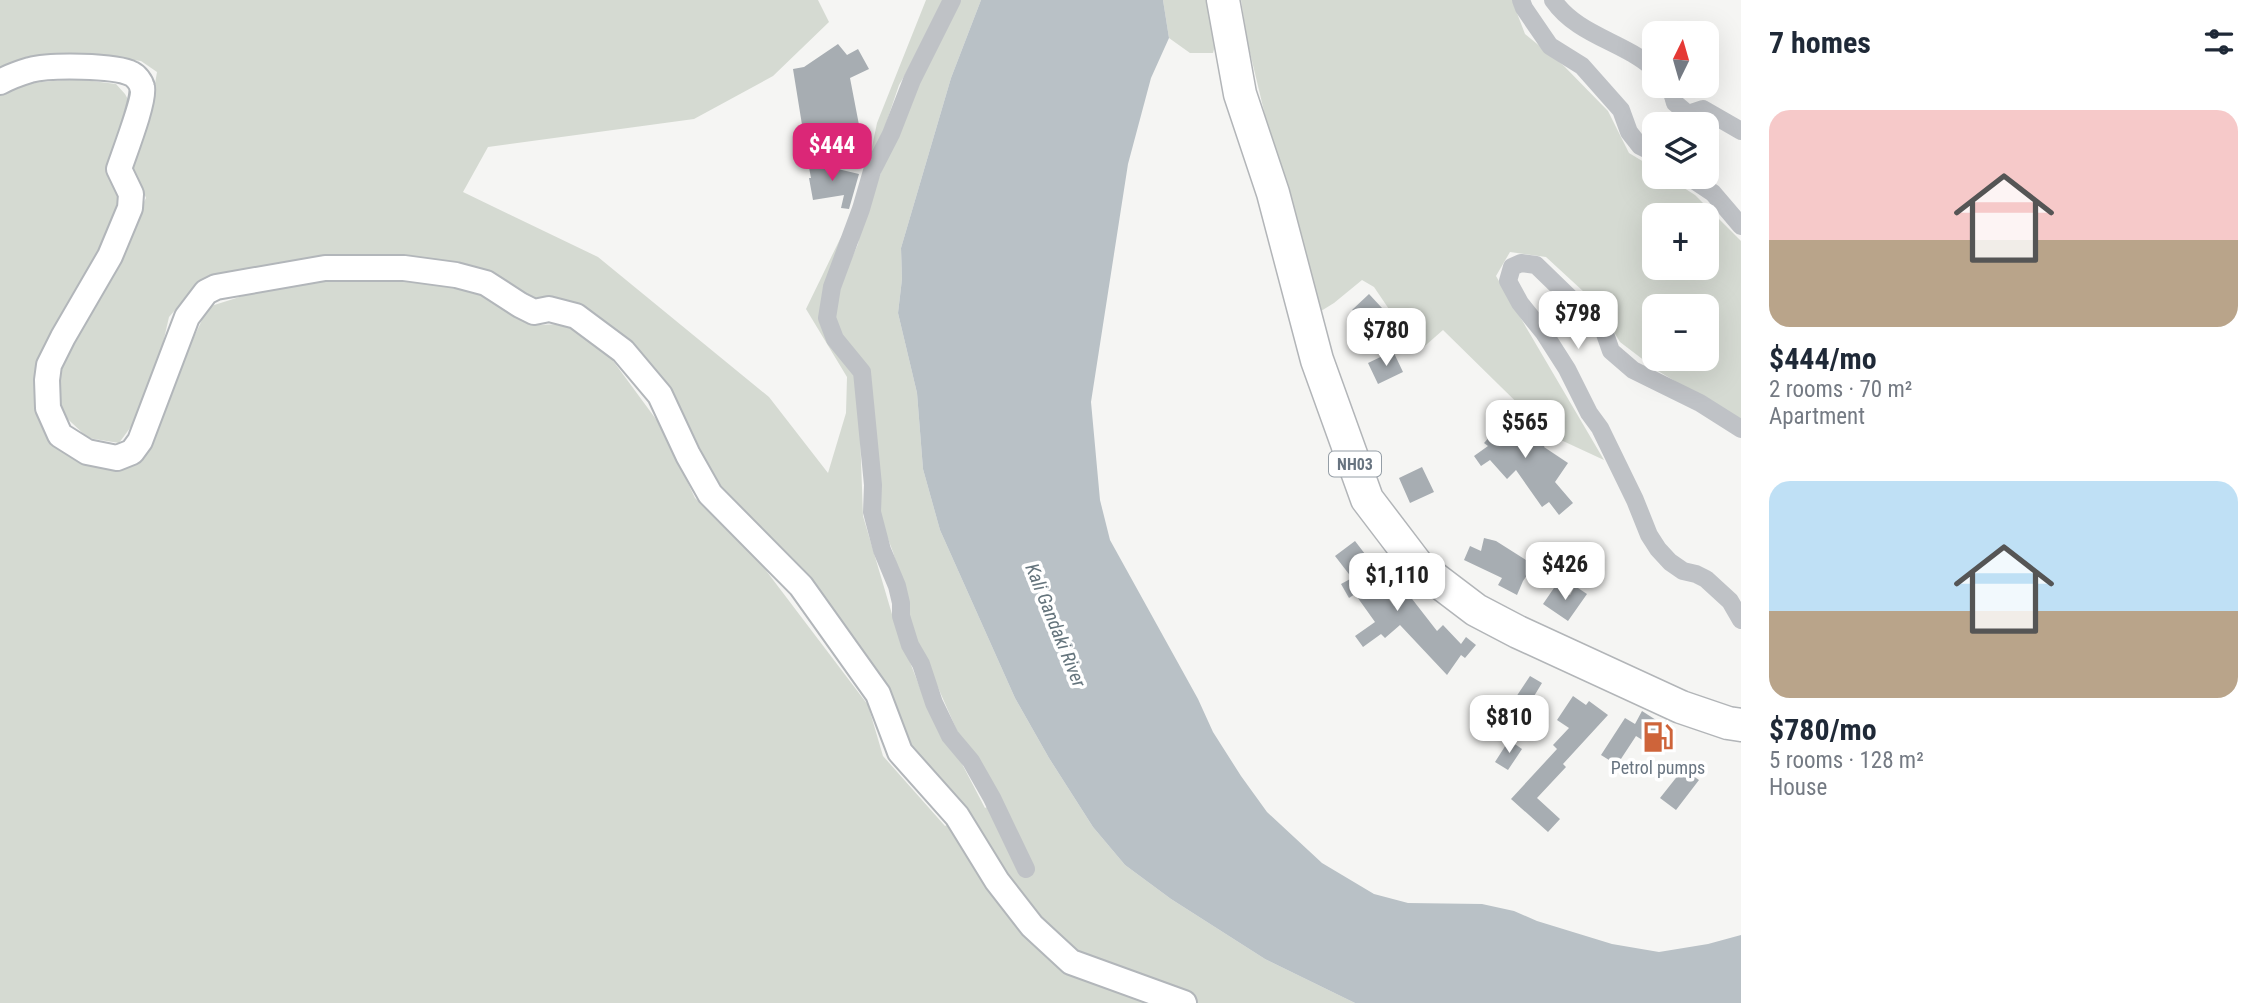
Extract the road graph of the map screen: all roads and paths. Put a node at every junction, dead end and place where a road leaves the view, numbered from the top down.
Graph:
1 (952, 0) edge
2 (1223, 0) edge
3 (1521, 0) edge
4 (1553, 0) edge
5 (1642, 58) edge
6 (0, 82) edge
7 (1674, 98) edge
8 (1741, 131) edge
9 (1642, 147) edge
10 (1707, 189) edge
11 (1741, 226) edge
12 (1741, 429) edge
13 (1741, 620) edge
14 (1741, 725) edge
15 (1026, 869) dead end
16 (1184, 1003) edge

1 - 15 street
2 - 14 highway, NH03
3 - 9 street
4 - 5 street
6 - 16 street
7 - 8 street
10 - 11 street
12 - 13 street

